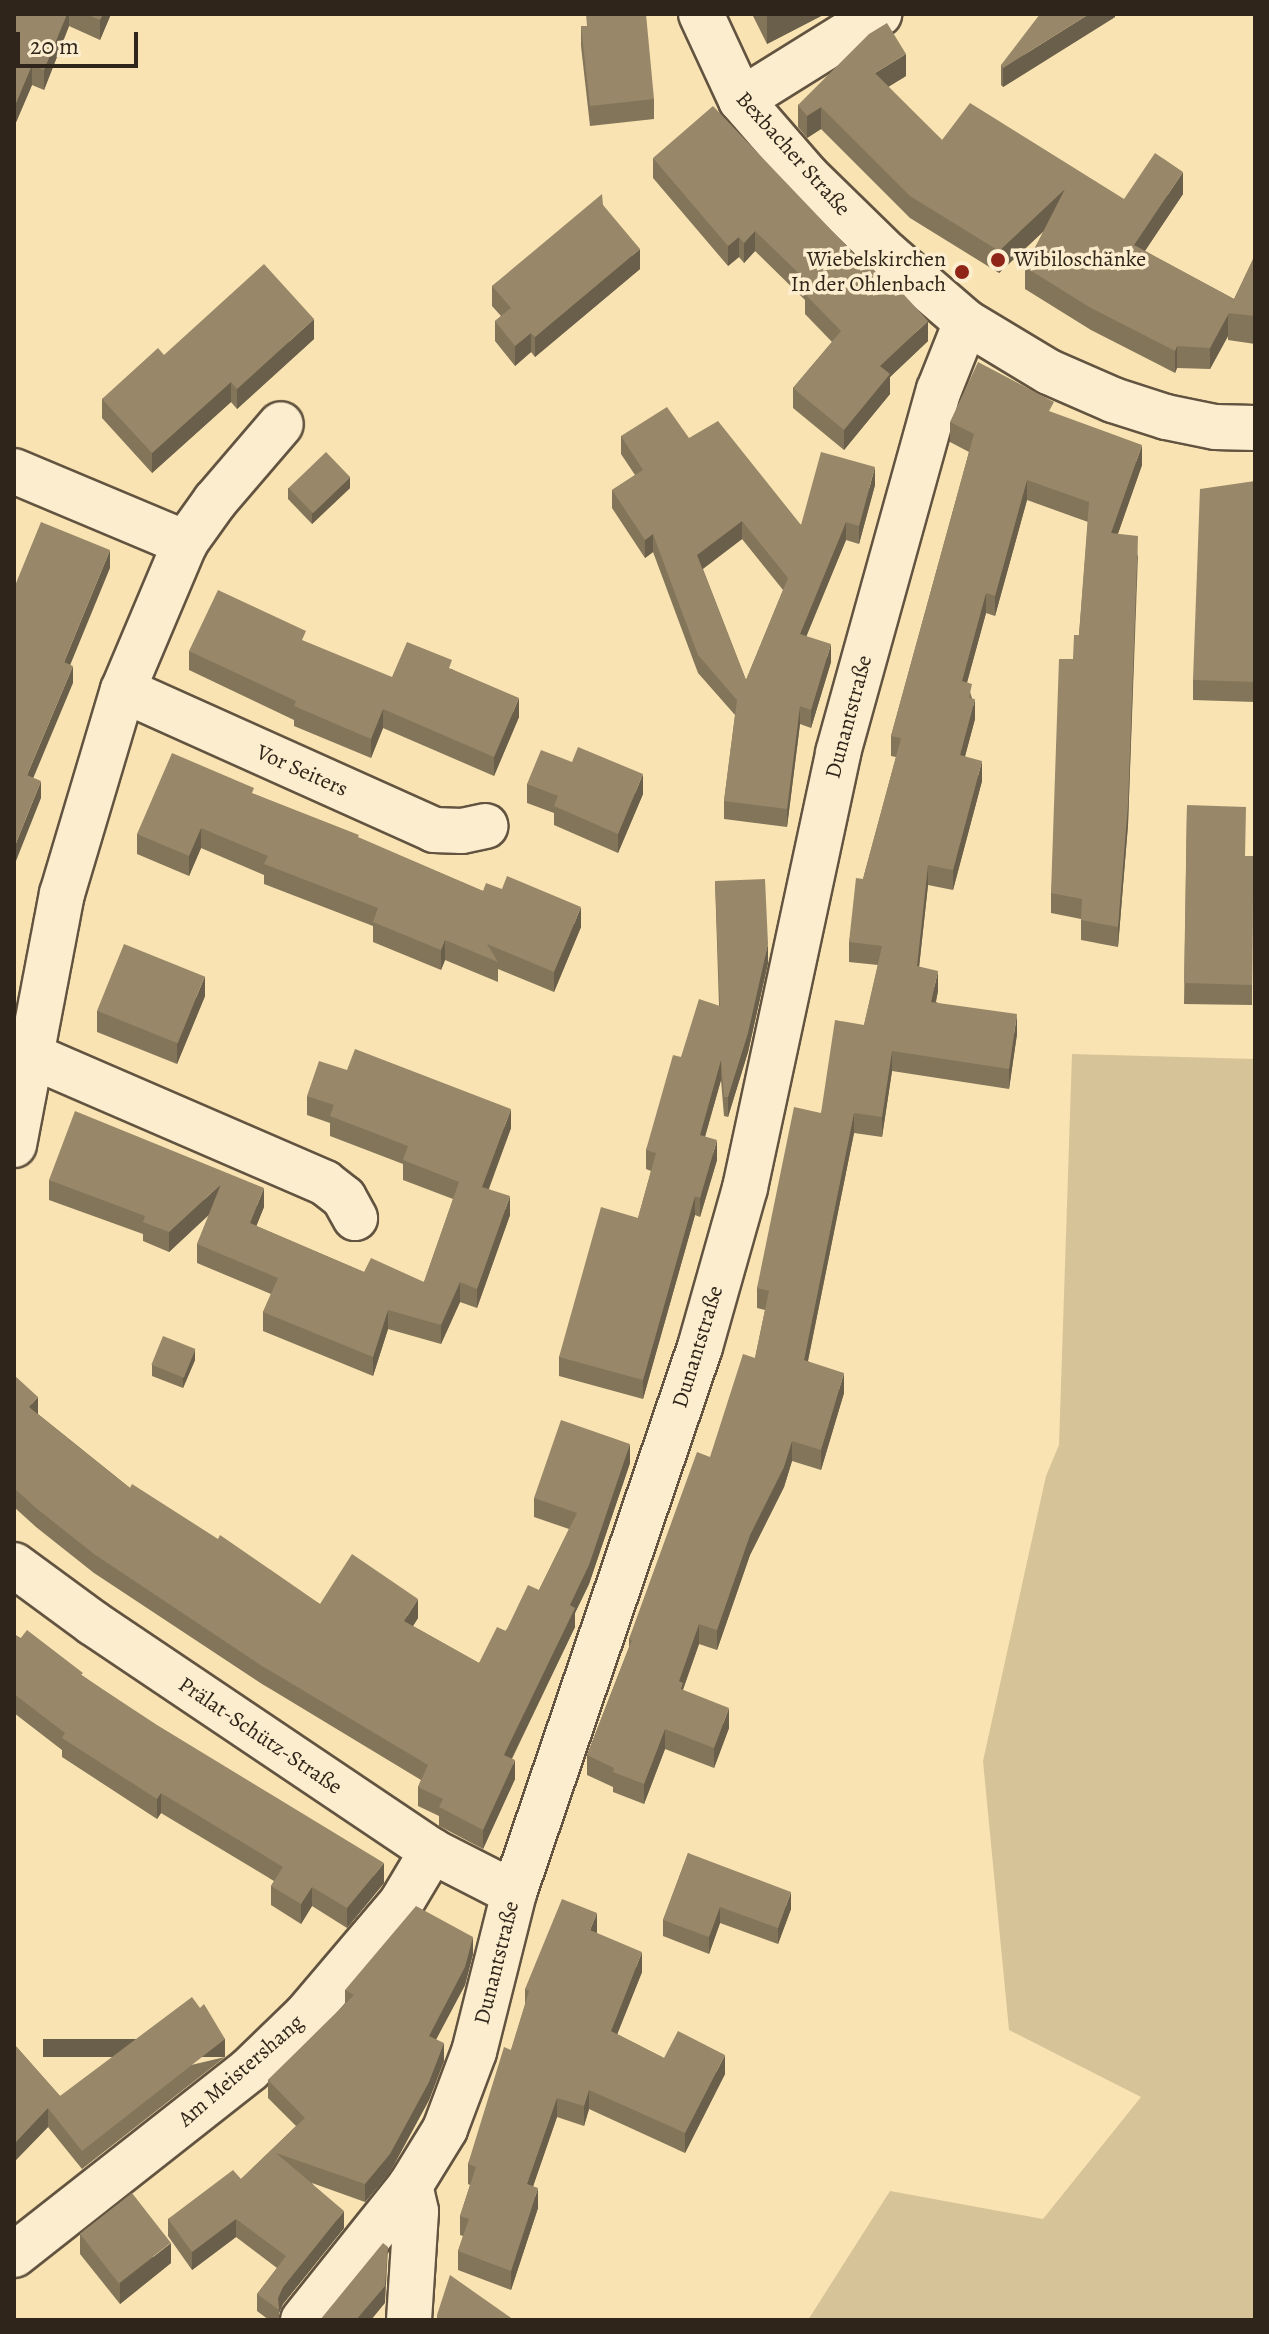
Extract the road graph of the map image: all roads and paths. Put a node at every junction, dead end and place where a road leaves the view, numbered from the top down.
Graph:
1 (701, 14) edge
2 (879, 14) edge
3 (741, 100) junction
4 (966, 322) junction
5 (281, 424) dead end
6 (1255, 428) edge
7 (14, 471) edge
8 (185, 543) junction
9 (123, 690) junction
10 (485, 826) dead end
11 (32, 1056) junction
12 (14, 1145) edge
13 (355, 1218) dead end
14 (14, 1565) edge
15 (432, 1851) junction
16 (514, 1893) junction
17 (410, 2186) junction
18 (14, 2255) edge
19 (303, 2320) edge
20 (409, 2320) edge

1 - 3 street, Bexbacher Straße
2 - 3 street
3 - 4 street, Bexbacher Straße
4 - 6 street, Bexbacher Straße
4 - 16 street, Dunantstraße
5 - 8 street
7 - 8 street
8 - 9 street
9 - 10 street, Vor Seiters
9 - 11 street
11 - 12 street
11 - 13 street
14 - 15 street, Prälat-Schütz-Straße
15 - 16 street, Prälat-Schütz-Straße
15 - 18 street, Am Meistershang
16 - 17 street, Dunantstraße
17 - 19 street, Dunantstraße
17 - 20 street

